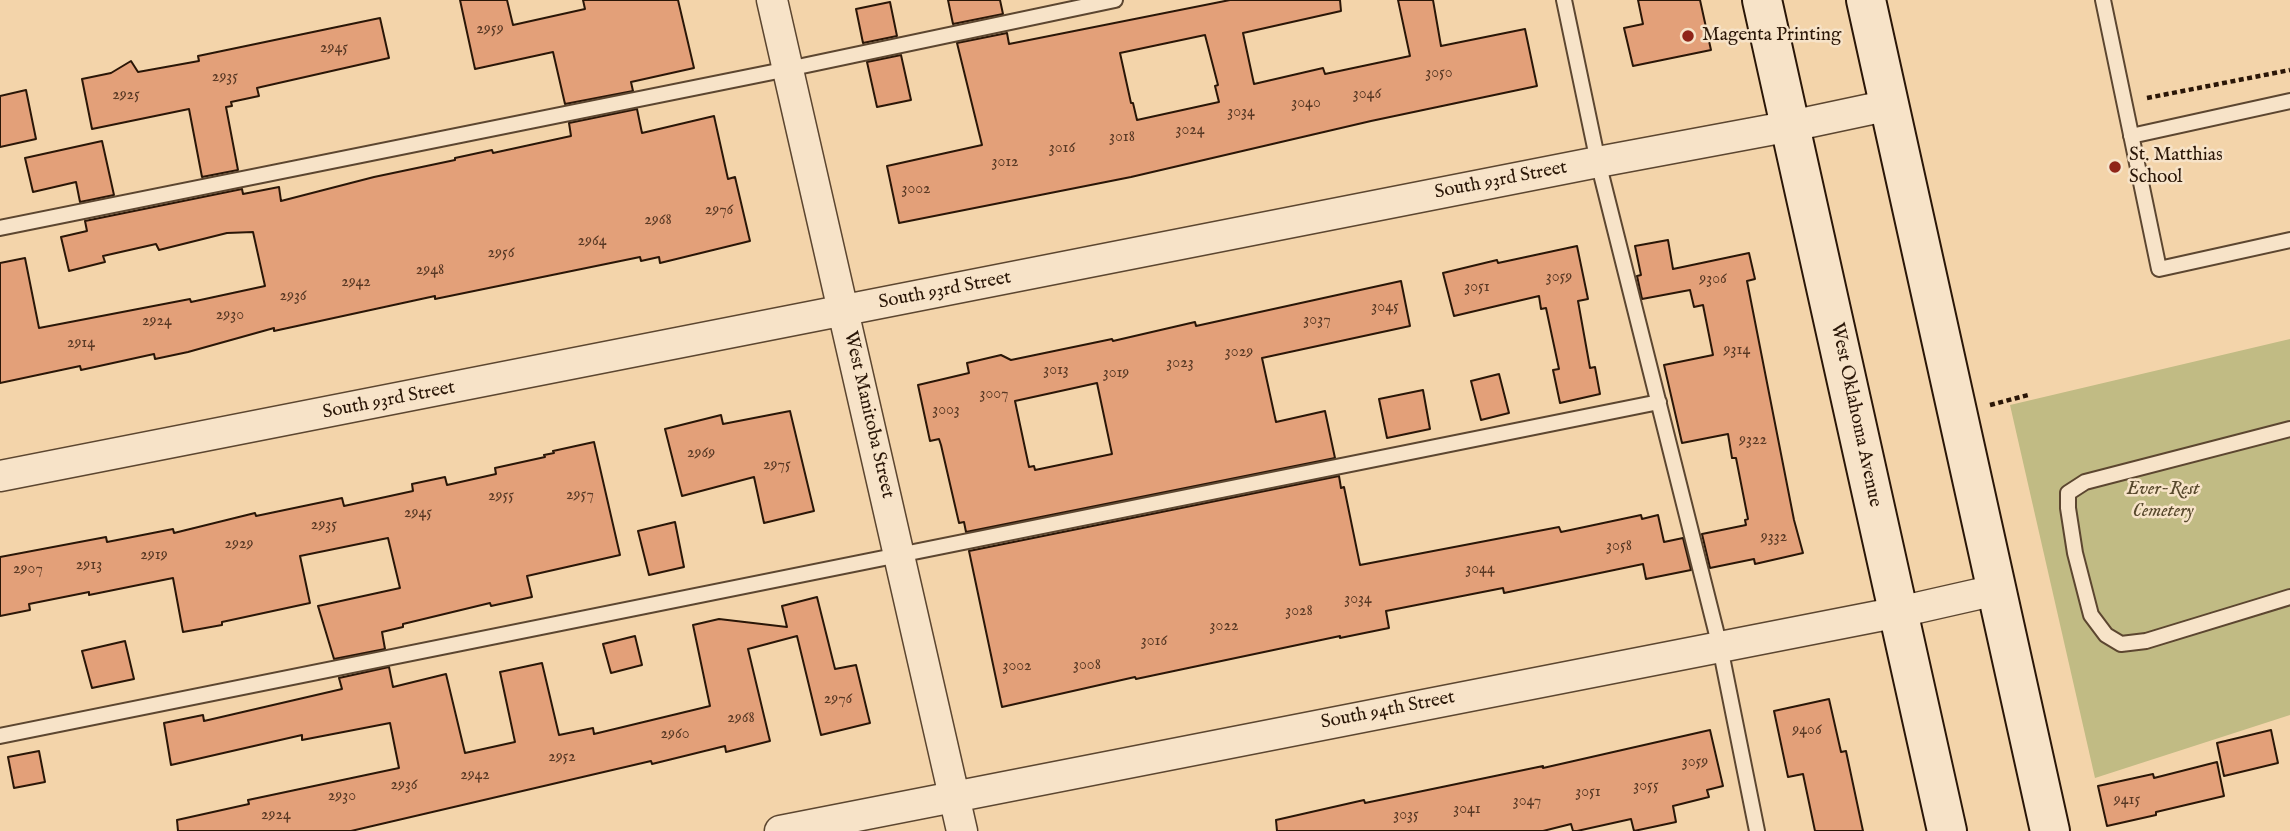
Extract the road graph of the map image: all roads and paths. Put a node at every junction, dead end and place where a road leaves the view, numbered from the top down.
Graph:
1 (772, 0) edge
2 (1115, 0) edge
3 (1564, 0) edge
4 (1762, 0) edge
5 (1866, 0) edge
6 (2103, 0) edge
7 (788, 69) junction
8 (2290, 70) edge
9 (2290, 101) edge
10 (2124, 103) junction
11 (1890, 105) junction
12 (1791, 127) junction
13 (2131, 136) junction
14 (1598, 162) junction
15 (0, 228) edge
16 (2290, 240) edge
17 (844, 312) junction
18 (2028, 395) dead end
19 (1659, 402) junction
20 (1979, 408) dead end
21 (2290, 429) edge
22 (0, 476) edge
23 (900, 556) junction
24 (1996, 590) junction
25 (2290, 597) edge
26 (1899, 612) junction
27 (1720, 647) junction
28 (0, 736) edge
29 (954, 796) junction
30 (780, 831) edge
31 (962, 831) edge
32 (1757, 831) edge
33 (1947, 831) edge
34 (2050, 831) edge

1 - 7 street, West Manitoba Street
2 - 7 lane
3 - 14 lane
4 - 12 main road, West Oklahoma Avenue
5 - 11 main road
6 - 10 lane
7 - 15 lane
7 - 17 street, West Manitoba Street
8 - 10 path
9 - 13 lane
10 - 13 lane
11 - 12 street, South 93rd Street
11 - 24 main road
12 - 14 street, South 93rd Street
12 - 26 main road, West Oklahoma Avenue
13 - 16 lane
14 - 17 street, South 93rd Street
14 - 19 lane
17 - 22 street, South 93rd Street
17 - 23 street, West Manitoba Street
18 - 20 path
19 - 23 lane
19 - 27 lane
21 - 25 lane
23 - 28 lane
23 - 29 street, West Manitoba Street
24 - 26 street, South 94th Street
24 - 34 main road
26 - 27 street, South 94th Street
26 - 33 main road, West Oklahoma Avenue
27 - 29 street, South 94th Street
27 - 32 lane
29 - 30 street, South 94th Street
29 - 31 street, West Manitoba Street

